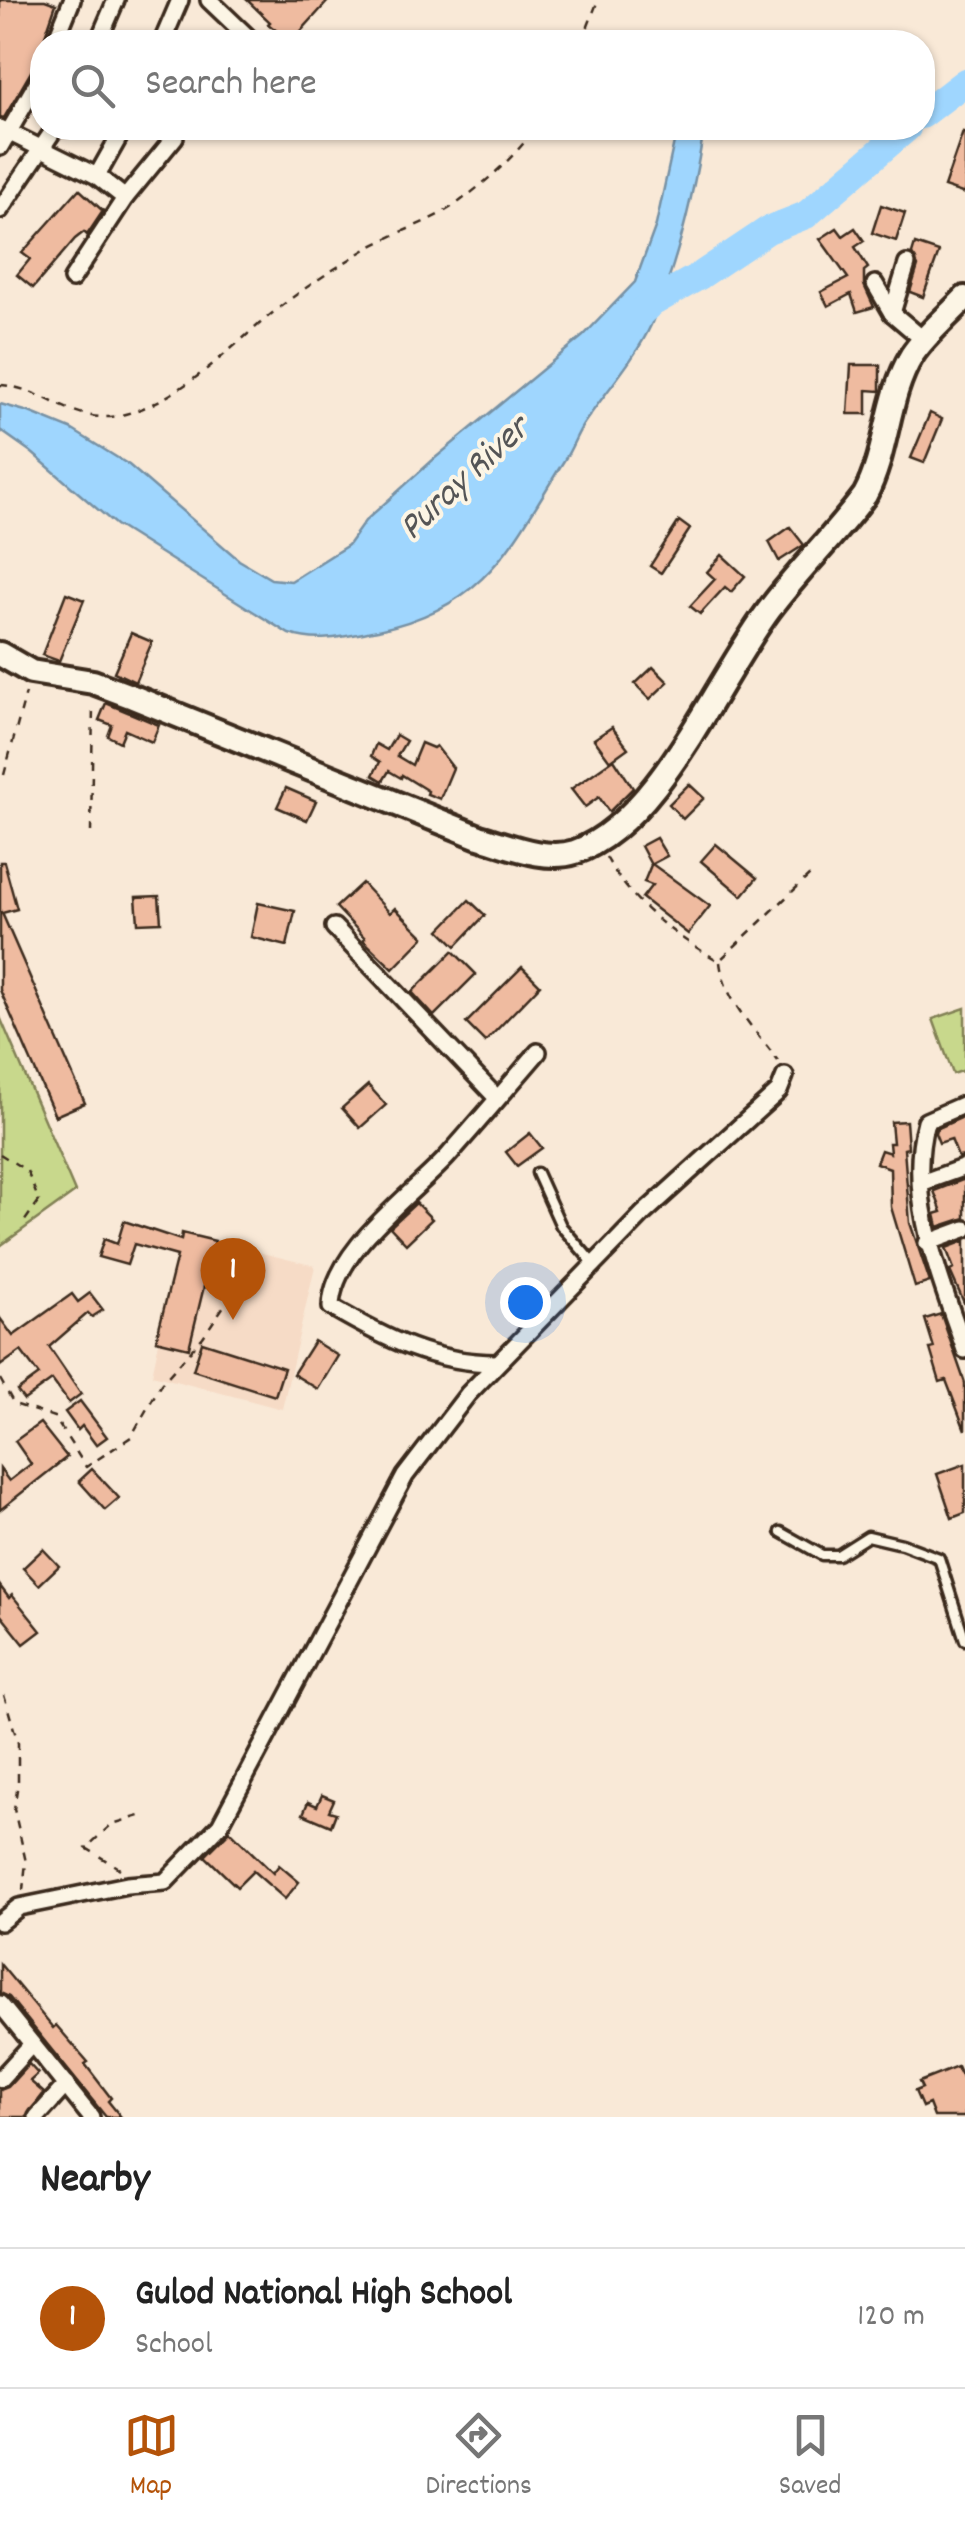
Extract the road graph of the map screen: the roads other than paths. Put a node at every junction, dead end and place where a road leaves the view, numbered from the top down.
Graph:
1 (72, 0) edge
2 (116, 0) edge
3 (180, 0) edge
4 (208, 0) edge
5 (60, 30) edge
6 (103, 30) edge
7 (167, 30) edge
8 (240, 30) edge
9 (30, 93) edge
10 (3, 136) edge
11 (49, 140) edge
12 (117, 140) edge
13 (172, 140) edge
14 (44, 150) junction
15 (97, 176) junction
16 (125, 198) junction
17 (0, 210) edge
18 (907, 264) dead end
19 (72, 278) dead end
20 (875, 284) dead end
21 (965, 298) edge
22 (892, 313) junction
23 (925, 341) junction
24 (0, 654) edge
25 (334, 926) dead end
26 (538, 1052) dead end
27 (785, 1076) road end
28 (497, 1098) junction
29 (965, 1104) edge
30 (965, 1167) edge
31 (537, 1174) dead end
32 (922, 1184) junction
33 (965, 1229) edge
34 (928, 1243) junction
35 (594, 1264) junction
36 (965, 1292) edge
37 (948, 1298) junction
38 (965, 1350) edge
39 (497, 1363) junction
40 (780, 1532) dead end
41 (965, 1640) edge
42 (0, 1922) edge
43 (0, 2004) edge
44 (32, 2044) junction
45 (0, 2079) edge
46 (66, 2085) junction
47 (37, 2117) edge
48 (91, 2117) edge

1 - 5 street
2 - 6 street
3 - 7 street
4 - 8 street
9 - 10 street
10 - 14 street
11 - 14 street
12 - 15 street
13 - 16 street
14 - 15 street
14 - 17 street
15 - 16 street
16 - 19 street
18 - 22 street
20 - 22 street
21 - 23 street
22 - 23 street
23 - 24 street
25 - 28 street
26 - 28 street
27 - 35 street
28 - 39 street
29 - 32 street
30 - 32 street
31 - 35 lane
32 - 34 street
33 - 34 street
34 - 37 street
35 - 39 street
36 - 37 street
37 - 38 street
39 - 42 street
40 - 41 lane
43 - 44 street
44 - 45 street
44 - 46 street
46 - 47 street
46 - 48 street

